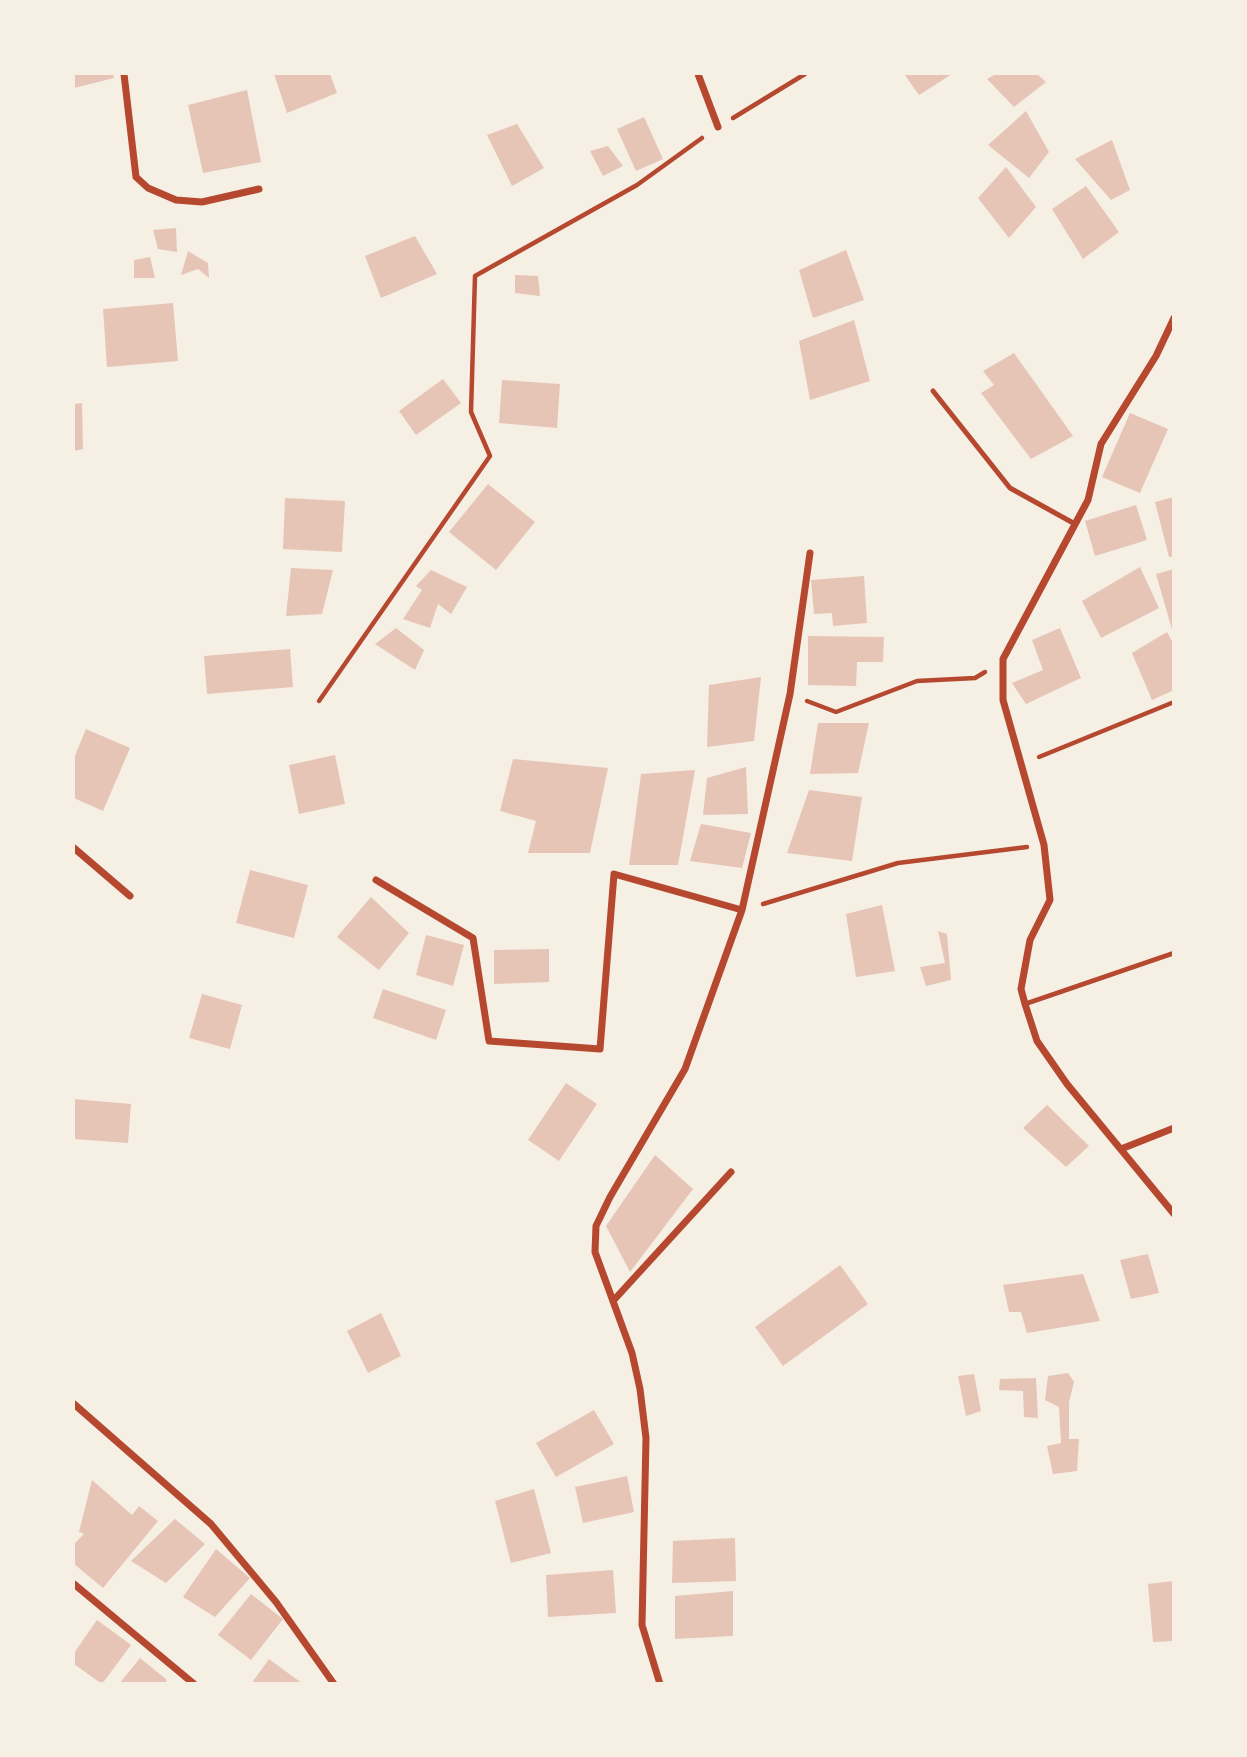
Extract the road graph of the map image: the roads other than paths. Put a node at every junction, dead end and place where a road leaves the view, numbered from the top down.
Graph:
1 (124, 74) edge
2 (698, 74) edge
3 (718, 127) road end
4 (259, 189) dead end
5 (1174, 318) edge
6 (933, 391) dead end
7 (1075, 524) junction
8 (810, 553) dead end
9 (74, 848) edge
10 (376, 880) dead end
11 (130, 895) dead end
12 (742, 910) junction
13 (1174, 953) edge
14 (1025, 1004) junction
15 (1174, 1128) edge
16 (1121, 1149) junction
17 (731, 1172) dead end
18 (1174, 1214) edge
19 (614, 1301) junction
20 (74, 1404) edge
21 (74, 1584) edge
22 (194, 1684) edge
23 (334, 1684) edge
24 (660, 1684) edge

1 - 4 street
2 - 3 street
5 - 7 street
6 - 7 lane
7 - 14 street
8 - 12 street
9 - 11 street
10 - 12 street
12 - 19 street
13 - 14 lane
14 - 16 street
15 - 16 street
16 - 18 street
17 - 19 street
19 - 24 street
20 - 23 street
21 - 22 street

